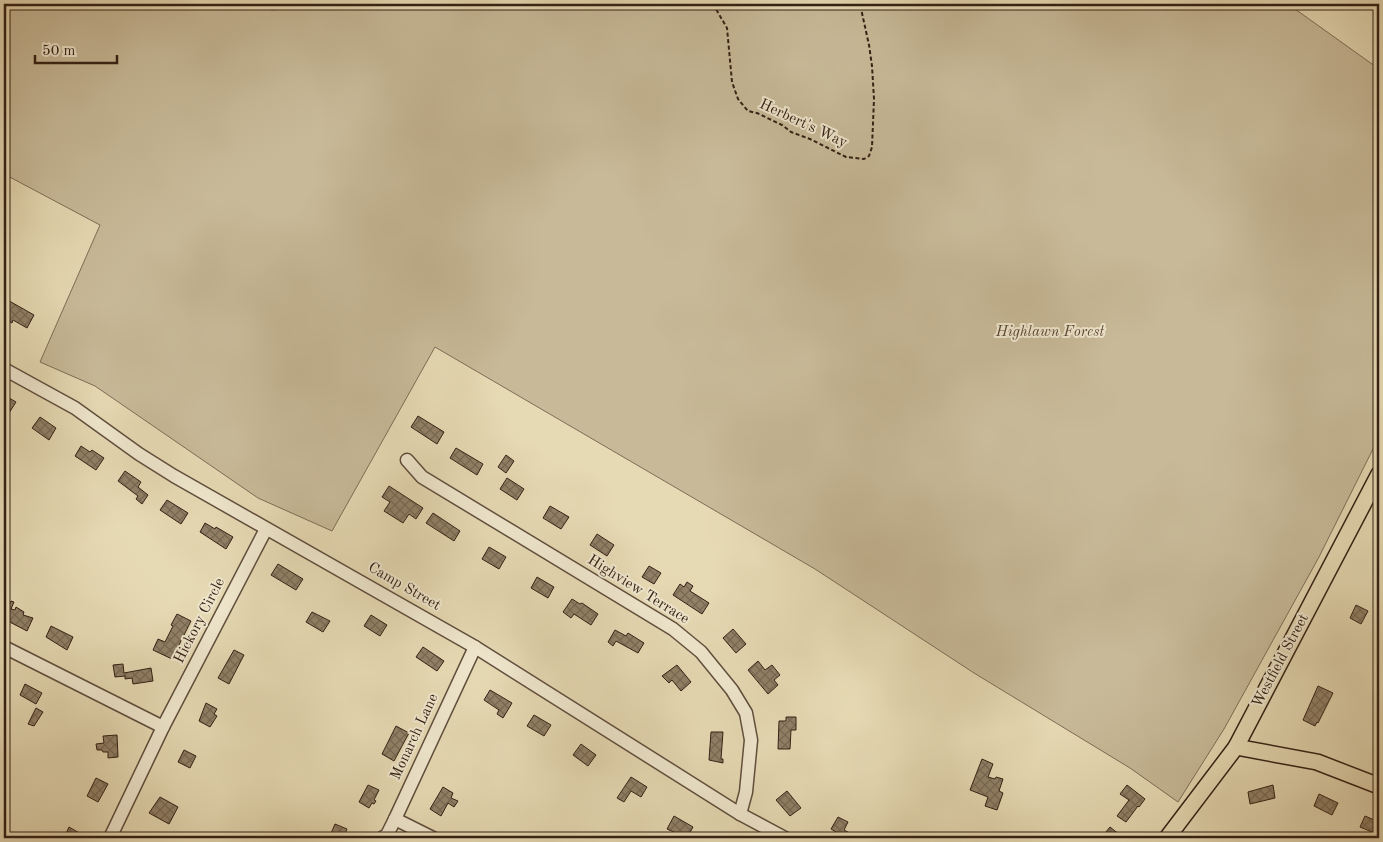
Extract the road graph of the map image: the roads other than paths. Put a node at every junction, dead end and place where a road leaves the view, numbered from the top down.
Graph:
1 (4, 369) edge
2 (407, 460) dead end
3 (1379, 474) edge
4 (266, 529) junction
5 (4, 647) edge
6 (474, 647) junction
7 (163, 727) junction
8 (1236, 747) junction
9 (1379, 786) edge
10 (740, 814) junction
11 (395, 819) junction
12 (110, 838) edge
13 (382, 838) edge
14 (433, 838) edge
15 (785, 838) edge
16 (1167, 838) edge

1 - 4 street, Camp Street
2 - 10 street, Highview Terrace
3 - 8 main road, Westfield Street
4 - 6 street, Camp Street
4 - 7 street, Hickory Circle
5 - 7 street
6 - 10 street, Camp Street
6 - 11 street, Monarch Lane
7 - 12 street, Hickory Circle
8 - 9 main road
8 - 16 main road, Westfield Street
10 - 15 street, Camp Street
11 - 13 street, Monarch Lane
11 - 14 street

